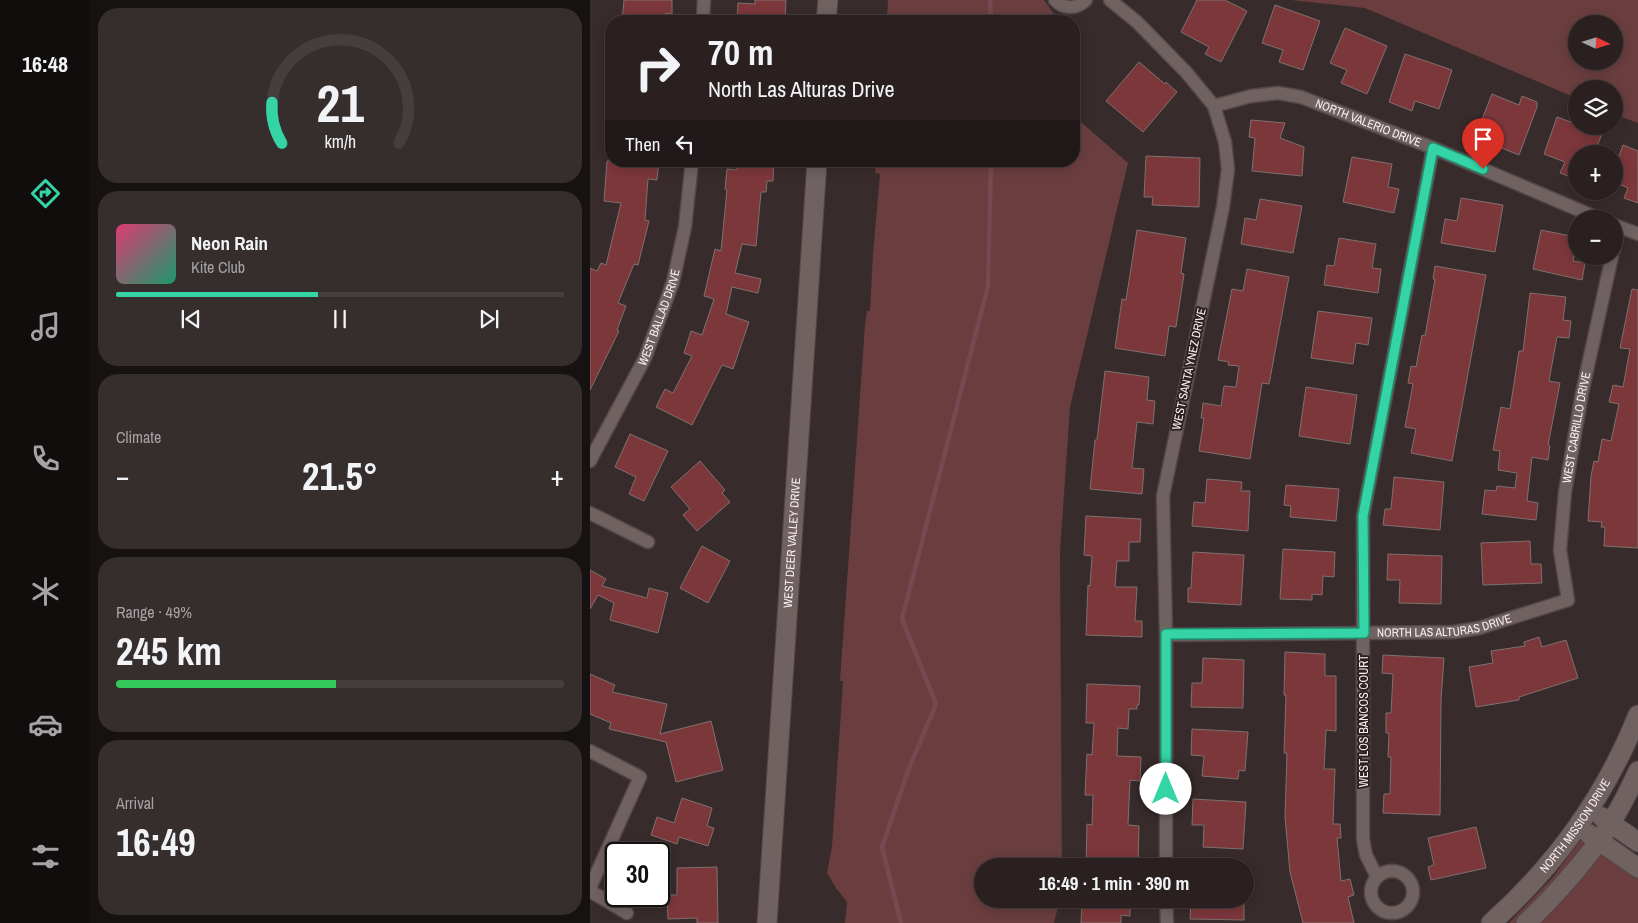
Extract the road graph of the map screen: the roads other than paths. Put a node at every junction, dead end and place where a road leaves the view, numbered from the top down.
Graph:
1 (704, 0) edge
2 (828, 0) edge
3 (1056, 0) edge
4 (1086, 0) edge
5 (1110, 0) edge
6 (703, 15) edge
7 (827, 15) edge
8 (1214, 106) junction
9 (1433, 148) junction
10 (691, 167) edge
11 (817, 167) edge
12 (1579, 210) edge
13 (1623, 229) edge
14 (1638, 234) edge
15 (1610, 265) edge
16 (590, 460) edge
17 (590, 513) edge
18 (648, 542) dead end
19 (1568, 600) joint
20 (1364, 633) junction
21 (1166, 634) junction
22 (1638, 715) edge
23 (590, 751) edge
24 (1638, 771) edge
25 (1591, 808) junction
26 (1611, 823) junction
27 (1578, 826) junction
28 (1598, 840) junction
29 (1638, 842) edge
30 (1166, 858) edge
31 (1638, 868) edge
32 (1377, 877) dead end
33 (590, 890) edge
34 (1166, 908) edge
35 (627, 913) dead end
36 (767, 923) edge
37 (1166, 923) edge
38 (1492, 923) edge
39 (1526, 923) edge

1 - 6 street
2 - 7 street
3 - 4 street
5 - 8 street
8 - 9 street, NORTH VALERIO DRIVE
8 - 21 street, WEST SANTA YNEZ DRIVE
9 - 12 street, NORTH VALERIO DRIVE
9 - 20 street, WEST LOS BANCOS COURT
10 - 16 street, WEST BALLAD DRIVE
11 - 36 street, WEST DEER VALLEY DRIVE
13 - 14 street
15 - 19 street, WEST CABRILLO DRIVE
17 - 18 street
19 - 20 street, NORTH LAS ALTURAS DRIVE
20 - 21 street, NORTH LAS ALTURAS DRIVE
20 - 32 street, WEST LOS BANCOS COURT
21 - 30 street, WEST SANTA YNEZ DRIVE
22 - 25 street, NORTH MISSION DRIVE
23 - 33 street
24 - 26 street, NORTH MISSION DRIVE
25 - 26 street
25 - 27 street, NORTH MISSION DRIVE
26 - 28 street, NORTH MISSION DRIVE
26 - 29 street
27 - 28 street
27 - 38 street, NORTH MISSION DRIVE
28 - 31 street
28 - 39 street, NORTH MISSION DRIVE
33 - 35 street
34 - 37 street

